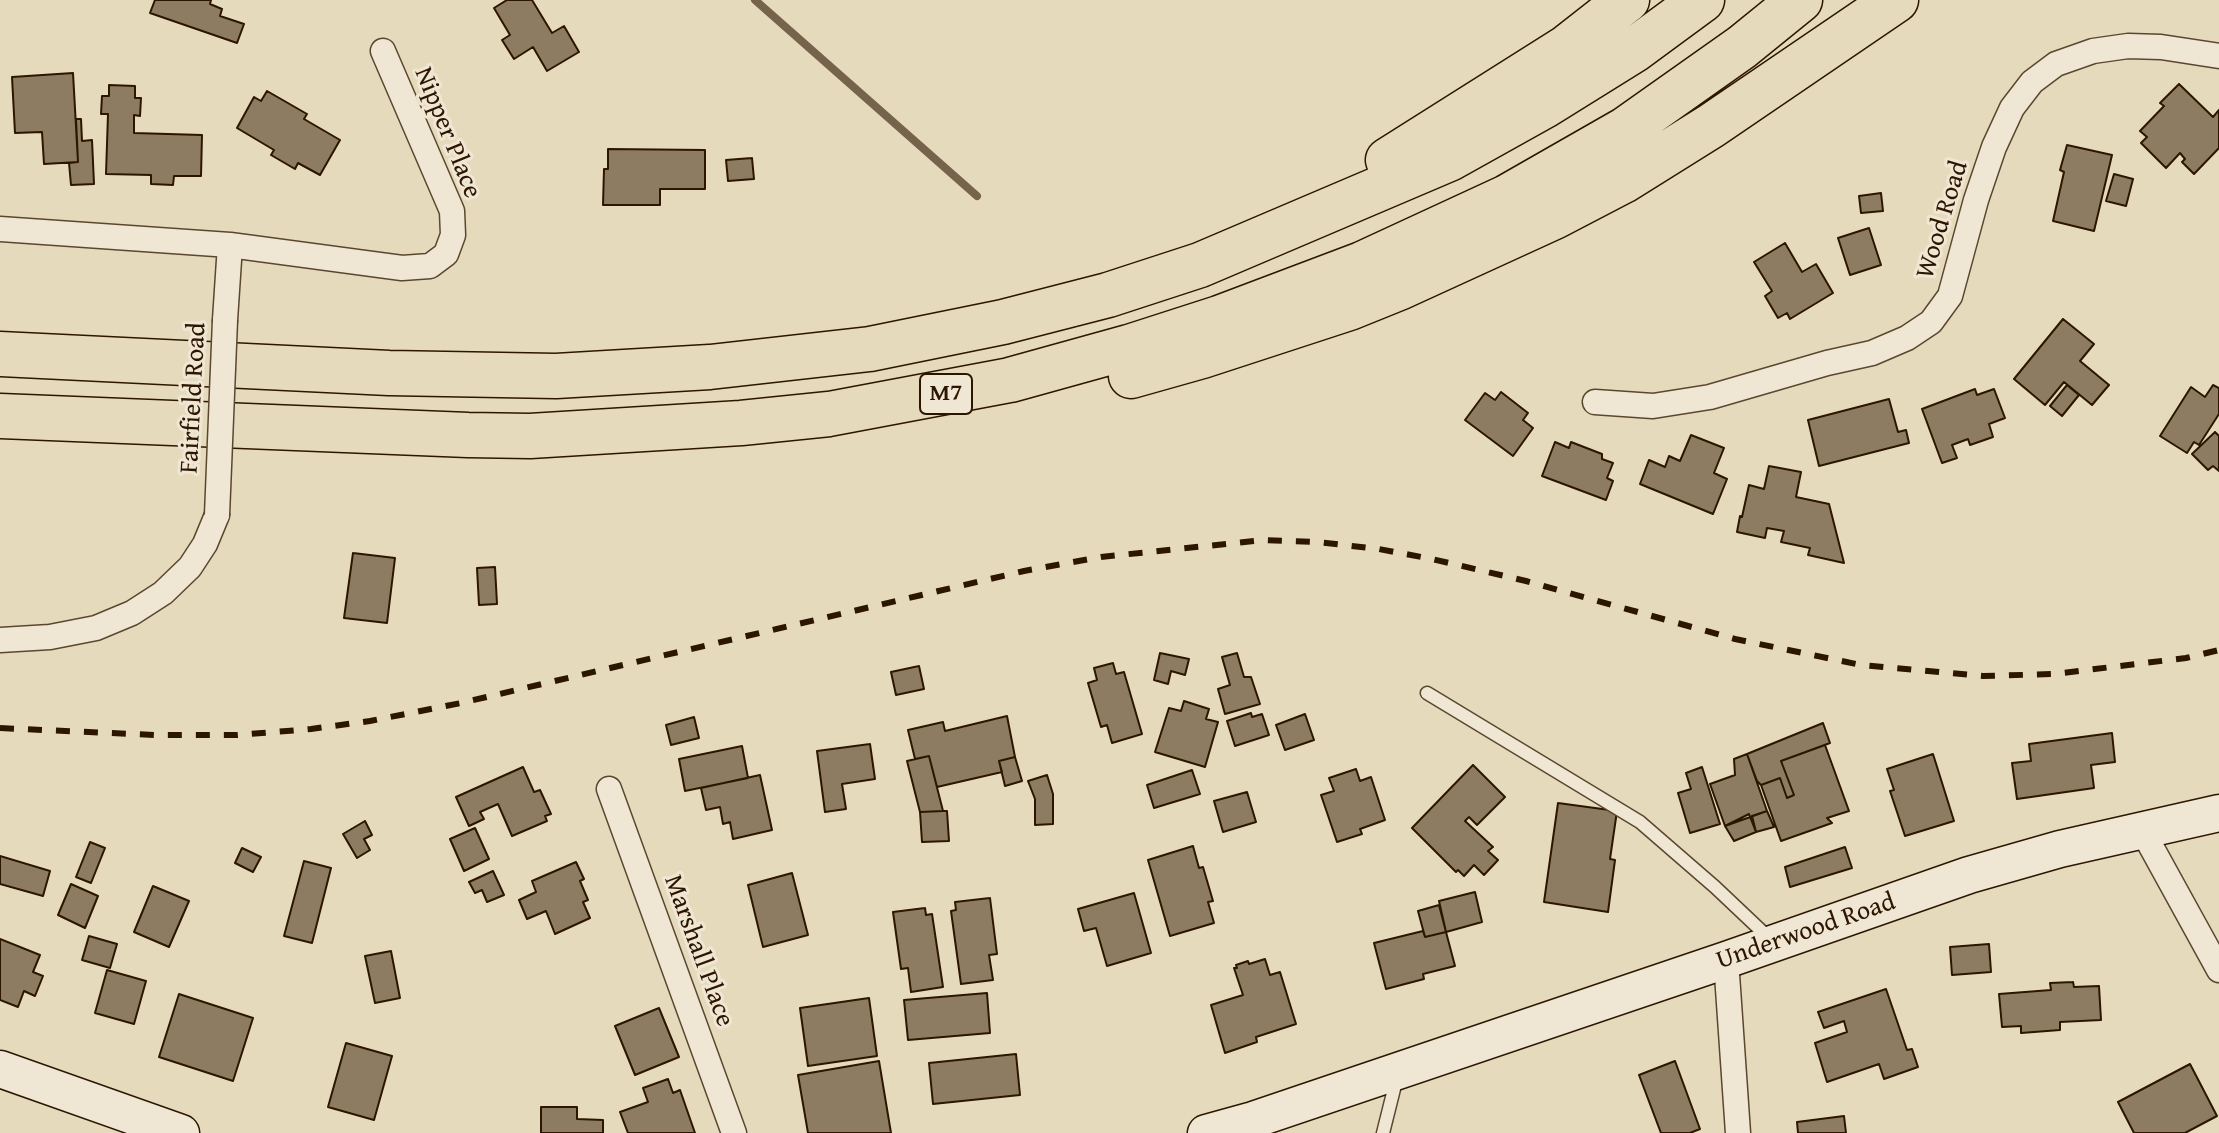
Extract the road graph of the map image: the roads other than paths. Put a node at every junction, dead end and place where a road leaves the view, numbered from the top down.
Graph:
1 (1627, 0) edge
2 (1702, 0) edge
3 (1800, 0) edge
4 (1896, 0) edge
5 (383, 51) dead end
6 (2219, 56) edge
7 (0, 229) edge
8 (230, 245) junction
9 (1200, 265) junction
10 (0, 354) edge
11 (951, 393) junction
12 (1595, 402) dead end
13 (0, 416) edge
14 (0, 640) edge
15 (1427, 693) dead end
16 (609, 789) dead end
17 (2219, 813) edge
18 (2142, 830) junction
19 (1774, 943) junction
20 (1726, 960) junction
21 (2219, 970) edge
22 (0, 1069) edge
23 (1398, 1070) junction
24 (181, 1133) edge
25 (734, 1133) edge
26 (1206, 1133) edge
27 (1383, 1133) edge
28 (1738, 1133) edge

1 - 9 highway
2 - 9 highway, M7
3 - 11 highway, M7
4 - 11 highway
5 - 8 street, Nipper Place
6 - 12 street, Wood Road
7 - 8 street
8 - 14 street, Fairfield Road, bridge
9 - 10 highway, M7
11 - 13 highway, M7
15 - 19 lane
16 - 25 street, Marshall Place
17 - 18 main road, Underwood Road
18 - 19 main road, Underwood Road
18 - 21 street
19 - 20 main road, Underwood Road
20 - 23 main road, Underwood Road
20 - 28 street
22 - 24 main road
23 - 26 main road, Underwood Road
23 - 27 lane

